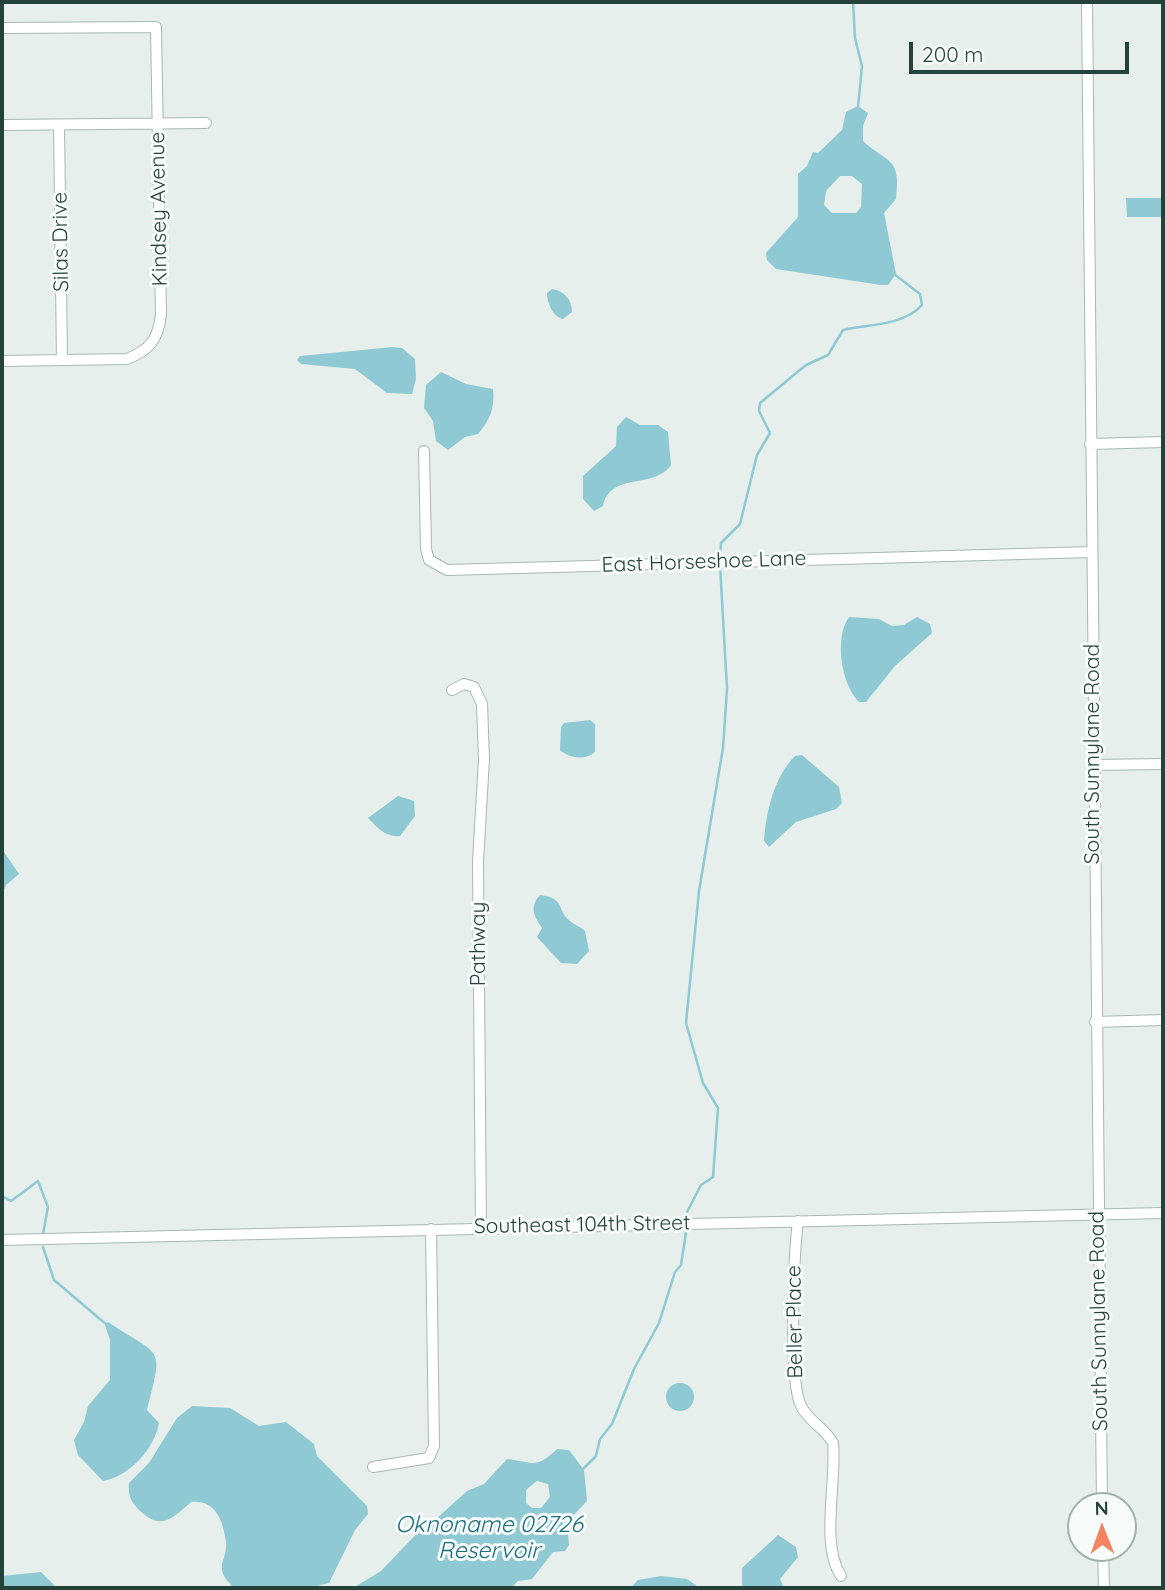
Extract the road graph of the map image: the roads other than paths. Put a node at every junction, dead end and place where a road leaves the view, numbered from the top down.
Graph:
1 (1087, 2) edge
2 (2, 28) edge
3 (206, 123) dead end
4 (158, 124) junction
5 (2, 125) edge
6 (60, 125) junction
7 (62, 360) junction
8 (2, 361) edge
9 (1163, 442) edge
10 (1090, 443) junction
11 (424, 451) dead end
12 (1092, 552) junction
13 (452, 690) dead end
14 (1163, 764) edge
15 (1093, 765) junction
16 (1163, 1020) edge
17 (1096, 1022) junction
18 (1163, 1213) edge
19 (1097, 1214) junction
20 (798, 1221) junction
21 (481, 1228) junction
22 (431, 1229) junction
23 (2, 1240) edge
24 (373, 1467) dead end
25 (1102, 1492) edge
26 (1103, 1562) edge
27 (841, 1576) dead end
28 (1104, 1588) edge

1 - 10 street, South Sunnylane Road
2 - 4 street, Kindsey Avenue
3 - 4 street
4 - 6 street
4 - 7 street, Kindsey Avenue
5 - 6 street
6 - 7 street, Silas Drive
7 - 8 street, Kindsey Avenue
9 - 10 street
10 - 12 street, South Sunnylane Road
11 - 12 street, East Horseshoe Lane
12 - 15 street, South Sunnylane Road
13 - 21 street, Pathway
14 - 15 street
15 - 17 street, South Sunnylane Road
16 - 17 street
17 - 19 street, South Sunnylane Road
18 - 19 street, Southeast 104th Street
19 - 20 street, Southeast 104th Street
19 - 25 street, South Sunnylane Road
20 - 21 street, Southeast 104th Street
20 - 27 street, Beller Place
21 - 22 street, Southeast 104th Street
22 - 23 street, Southeast 104th Street
22 - 24 street
26 - 28 street

